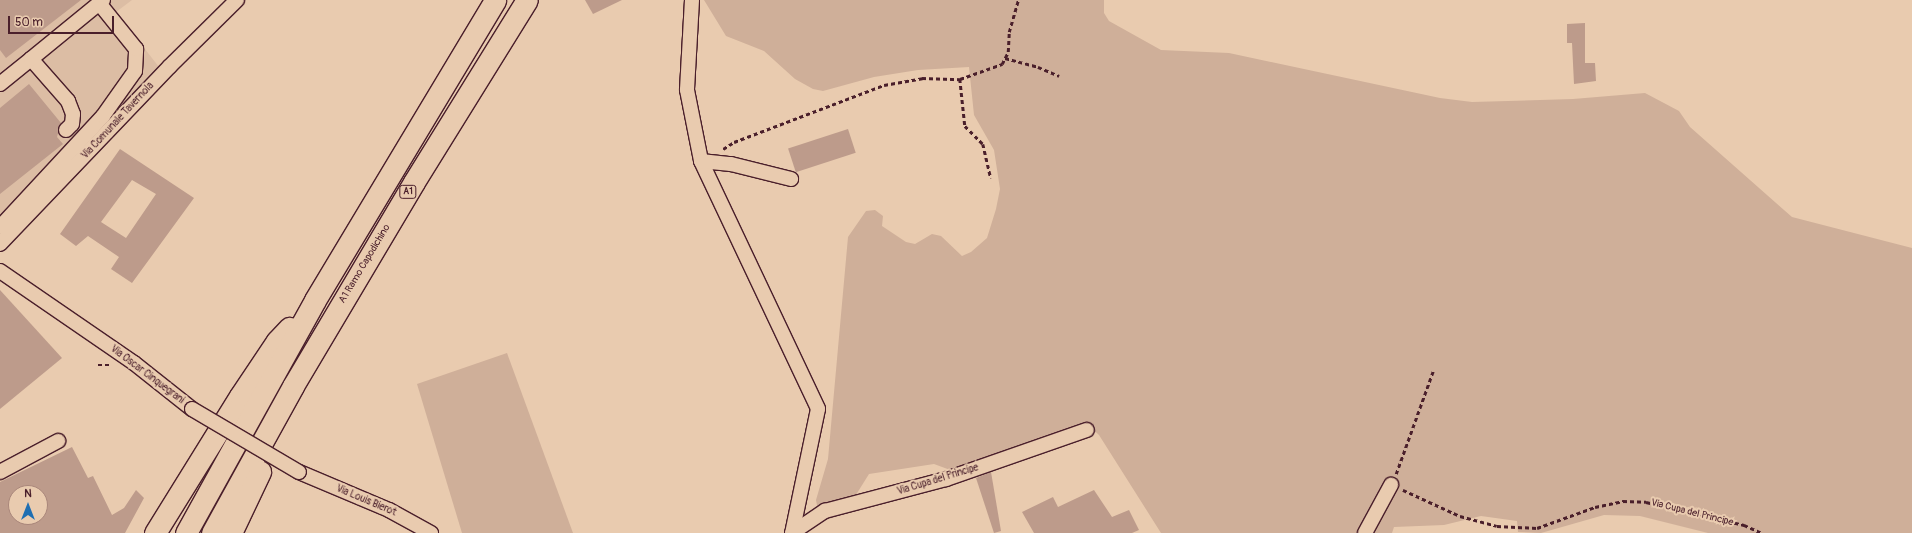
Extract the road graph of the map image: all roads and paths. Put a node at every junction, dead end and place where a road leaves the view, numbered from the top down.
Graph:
1 (237, 0) edge
2 (495, 0) edge
3 (527, 0) edge
4 (692, 0) edge
5 (1018, 0) edge
6 (101, 1) edge
7 (1005, 58) junction
8 (31, 59) junction
9 (1059, 76) dead end
10 (960, 79) junction
11 (1, 81) edge
12 (66, 130) dead end
13 (701, 161) junction
14 (991, 178) dead end
15 (791, 179) dead end
16 (0, 227) edge
17 (0, 244) edge
18 (0, 271) edge
19 (315, 300) junction
20 (1433, 371) dead end
21 (293, 386) junction
22 (1087, 430) dead end
23 (58, 441) dead end
24 (0, 472) edge
25 (299, 472) joint
26 (1391, 485) junction
27 (155, 533) edge
28 (186, 533) edge
29 (212, 533) edge
30 (231, 533) edge
31 (431, 533) edge
32 (792, 533) edge
33 (1365, 533) edge
34 (1762, 533) edge

1 - 17 street, Via Comunale Tavernola
2 - 19 highway, A1
3 - 21 highway, A1 Ramo Capodichino / A1
4 - 13 street
5 - 7 path
6 - 8 street
6 - 16 street
7 - 9 path
7 - 10 path
8 - 11 street
8 - 12 street
10 - 13 path
10 - 14 path
13 - 15 street
13 - 32 street
18 - 25 street, Via Oscar Cinquegrani, bridge
19 - 27 highway
19 - 28 highway, A1
20 - 26 path
21 - 29 highway, A1 Ramo Capodichino / A1
21 - 30 highway
22 - 32 street, Via Cupa del Principe
23 - 24 street
25 - 31 street, Via Louis Bierot
26 - 33 street
26 - 34 path, Via Cupa del Principe

